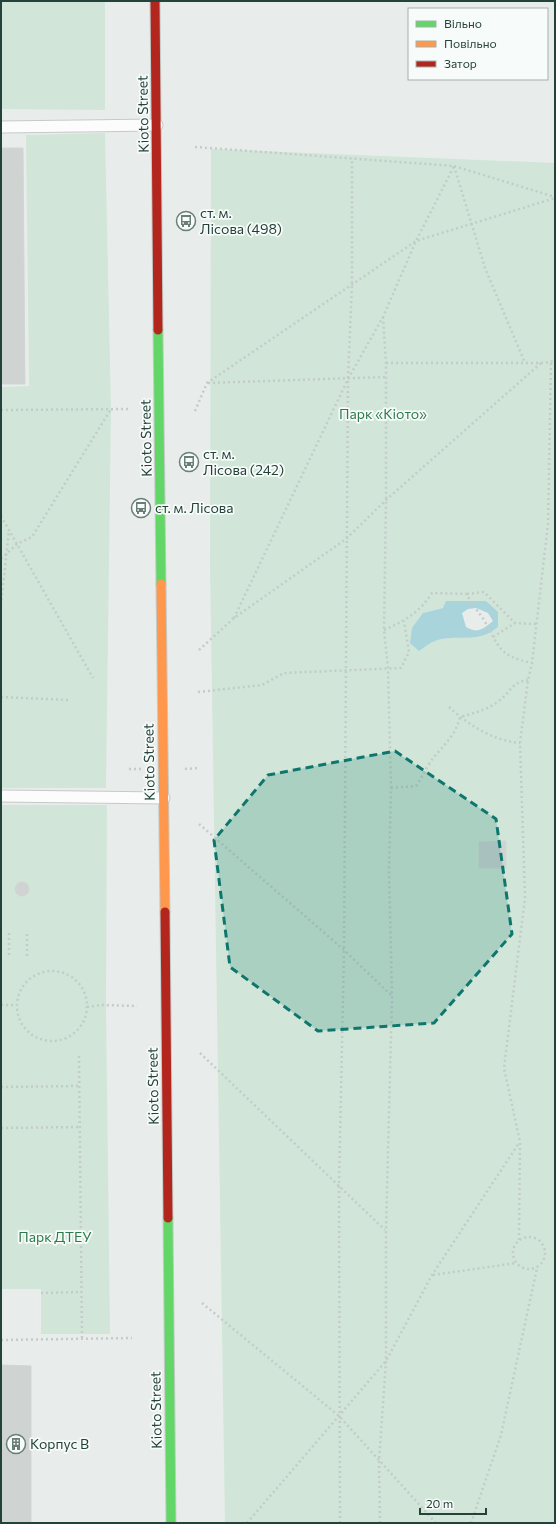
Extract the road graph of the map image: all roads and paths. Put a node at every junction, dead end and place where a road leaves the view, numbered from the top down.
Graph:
1 (156, 1) edge
2 (157, 125) junction
3 (1, 128) edge
4 (196, 147) dead end
5 (352, 158) junction
6 (454, 166) junction
7 (555, 197) edge
8 (472, 224) junction
9 (416, 241) junction
10 (352, 284) junction
11 (383, 317) junction
12 (555, 358) edge
13 (551, 362) junction
14 (386, 363) junction
15 (525, 363) junction
16 (541, 363) junction
17 (386, 377) junction
18 (348, 379) junction
19 (207, 383) junction
20 (111, 409) junction
21 (129, 409) dead end
22 (1, 410) edge
23 (195, 411) dead end
24 (386, 500) junction
25 (1, 516) edge
26 (9, 530) junction
27 (346, 539) junction
28 (17, 544) junction
29 (7, 554) junction
30 (1, 559) edge
31 (467, 594) junction
32 (1, 605) edge
33 (234, 618) junction
34 (404, 621) junction
35 (515, 623) junction
36 (537, 624) junction
37 (384, 630) junction
38 (492, 636) junction
39 (199, 650) dead end
40 (532, 663) junction
41 (388, 669) junction
42 (345, 671) junction
43 (93, 678) dead end
44 (528, 680) junction
45 (198, 692) dead end
46 (1, 697) edge
47 (69, 700) dead end
48 (449, 707) dead end
49 (460, 717) junction
50 (520, 743) junction
51 (391, 788) junction
52 (1, 796) edge
53 (164, 798) junction
54 (199, 824) dead end
55 (9, 933) dead end
56 (27, 934) dead end
57 (344, 950) junction
58 (9, 957) dead end
59 (27, 957) dead end
60 (392, 996) junction
61 (1, 1005) edge
62 (16, 1005) junction
63 (137, 1006) dead end
64 (87, 1007) junction
65 (200, 1053) dead end
66 (79, 1056) dead end
67 (79, 1086) junction
68 (1, 1087) edge
69 (79, 1127) junction
70 (1, 1128) edge
71 (520, 1142) junction
72 (339, 1186) junction
73 (386, 1231) junction
74 (519, 1240) junction
75 (516, 1264) junction
76 (537, 1268) junction
77 (432, 1275) junction
78 (81, 1292) junction
79 (41, 1293) dead end
80 (202, 1303) dead end
81 (132, 1338) dead end
82 (82, 1339) junction
83 (1, 1340) edge
84 (386, 1361) junction
85 (339, 1416) junction
86 (379, 1460) junction
87 (171, 1523) edge
88 (247, 1523) edge
89 (340, 1523) edge
90 (380, 1523) edge
91 (436, 1523) edge
92 (471, 1523) edge

1 - 2 street, Kioto Street
2 - 3 lane
2 - 53 street, Kioto Street
4 - 5 path
5 - 6 path
5 - 10 path
6 - 7 path
6 - 8 path
6 - 9 path
7 - 8 path
8 - 9 path
8 - 15 path
9 - 10 path
9 - 11 path
10 - 18 path
10 - 19 path
11 - 14 path
11 - 18 path
12 - 13 path
13 - 16 path
13 - 36 path
14 - 15 path
14 - 17 path
15 - 16 path
16 - 24 path
17 - 18 path
17 - 24 path
18 - 19 path
18 - 27 path
18 - 33 path
19 - 23 path
20 - 21 path
20 - 22 path
20 - 28 path
24 - 27 path
24 - 37 path
25 - 26 path
26 - 28 path
26 - 29 path
27 - 33 path
27 - 42 path
28 - 29 path
28 - 43 path
29 - 30 path
29 - 32 path
31 - 34 path
31 - 35 path
31 - 38 path
33 - 39 path
34 - 37 path
34 - 41 path
35 - 36 path
35 - 38 path
36 - 40 path
37 - 41 path
38 - 40 path
40 - 44 path
41 - 42 path
41 - 51 path
42 - 45 path
42 - 57 path
44 - 49 path
44 - 50 path
46 - 47 path
48 - 49 path
49 - 50 path
49 - 51 path
50 - 71 path
51 - 60 path
52 - 53 lane
53 - 87 street, Kioto Street
54 - 57 path
55 - 58 path
56 - 59 path
57 - 60 path
57 - 72 path
60 - 73 path
61 - 62 path
62 - 64 path
62 - 64 path
63 - 64 path
65 - 72 path
66 - 67 path
67 - 68 path
67 - 69 path
69 - 70 path
69 - 78 path
71 - 74 path
71 - 77 path
72 - 73 path
72 - 85 path
73 - 84 path
74 - 75 path
74 - 76 path
75 - 76 path
75 - 77 path
76 - 92 path
77 - 84 path
78 - 79 path
78 - 82 path
80 - 85 path
81 - 82 path
82 - 83 path
84 - 85 path
84 - 86 path
85 - 86 path
85 - 88 path
85 - 89 path
86 - 90 path
86 - 91 path

